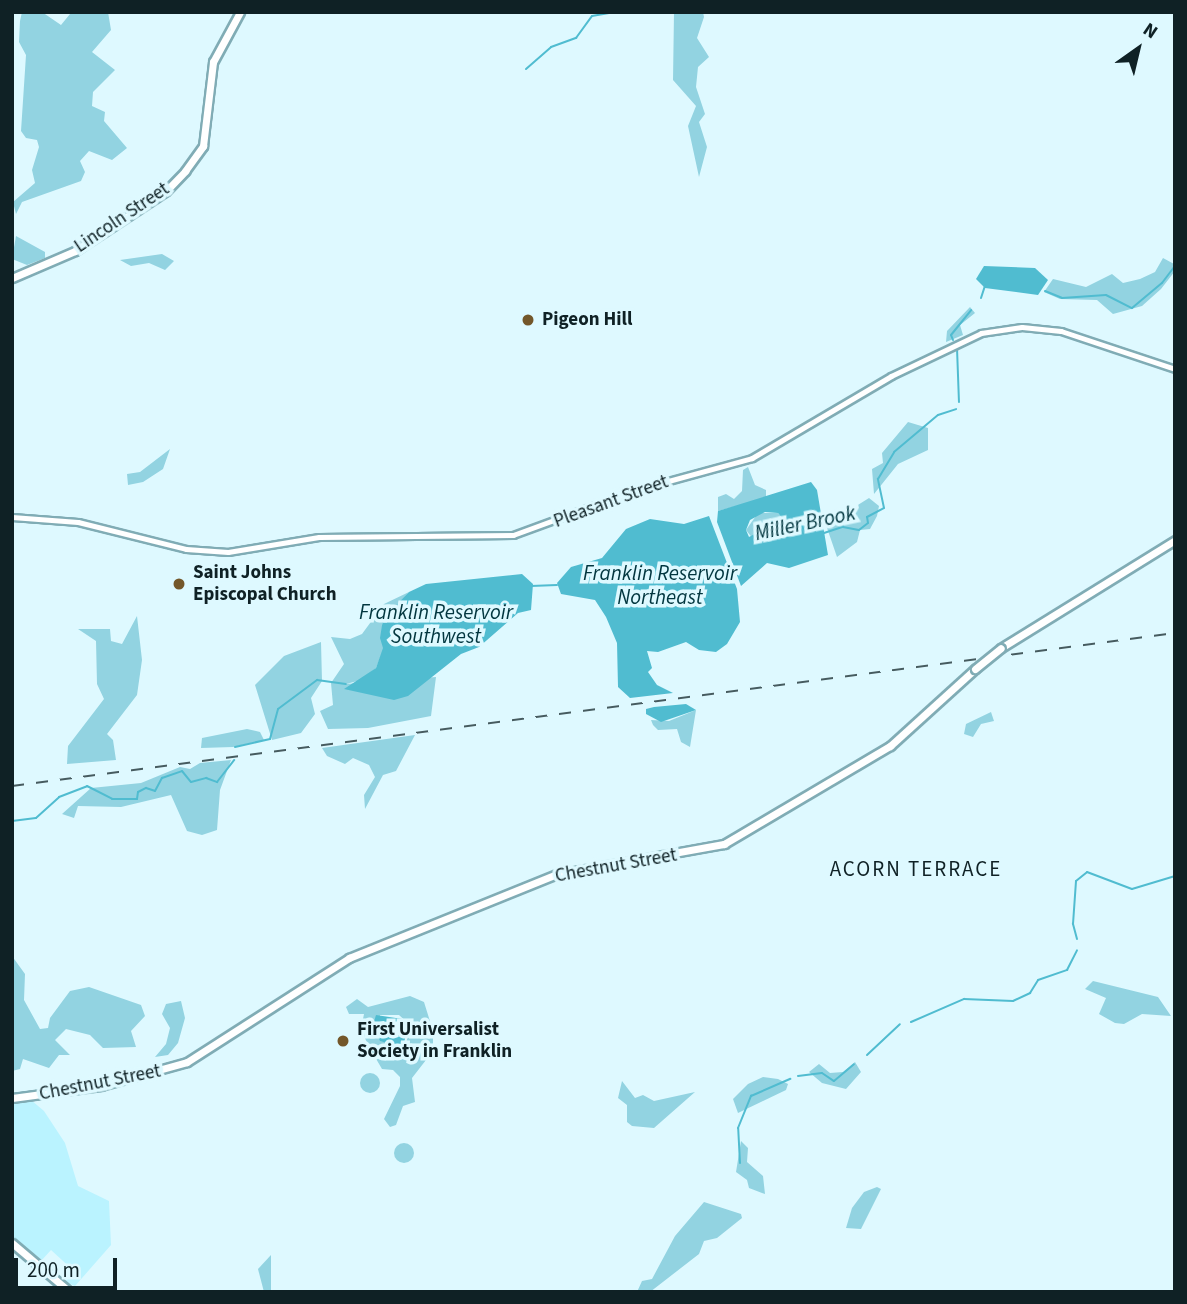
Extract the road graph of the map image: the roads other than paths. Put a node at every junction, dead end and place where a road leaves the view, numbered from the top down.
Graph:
1 (240, 12) edge
2 (12, 278) edge
3 (1175, 369) edge
4 (12, 517) edge
5 (1175, 540) edge
6 (12, 1098) edge
7 (12, 1243) edge
8 (70, 1292) edge

1 - 2 main road, Lincoln Street
3 - 4 street, Pleasant Street
5 - 6 main road, Chestnut Street, bridge
7 - 8 main road

